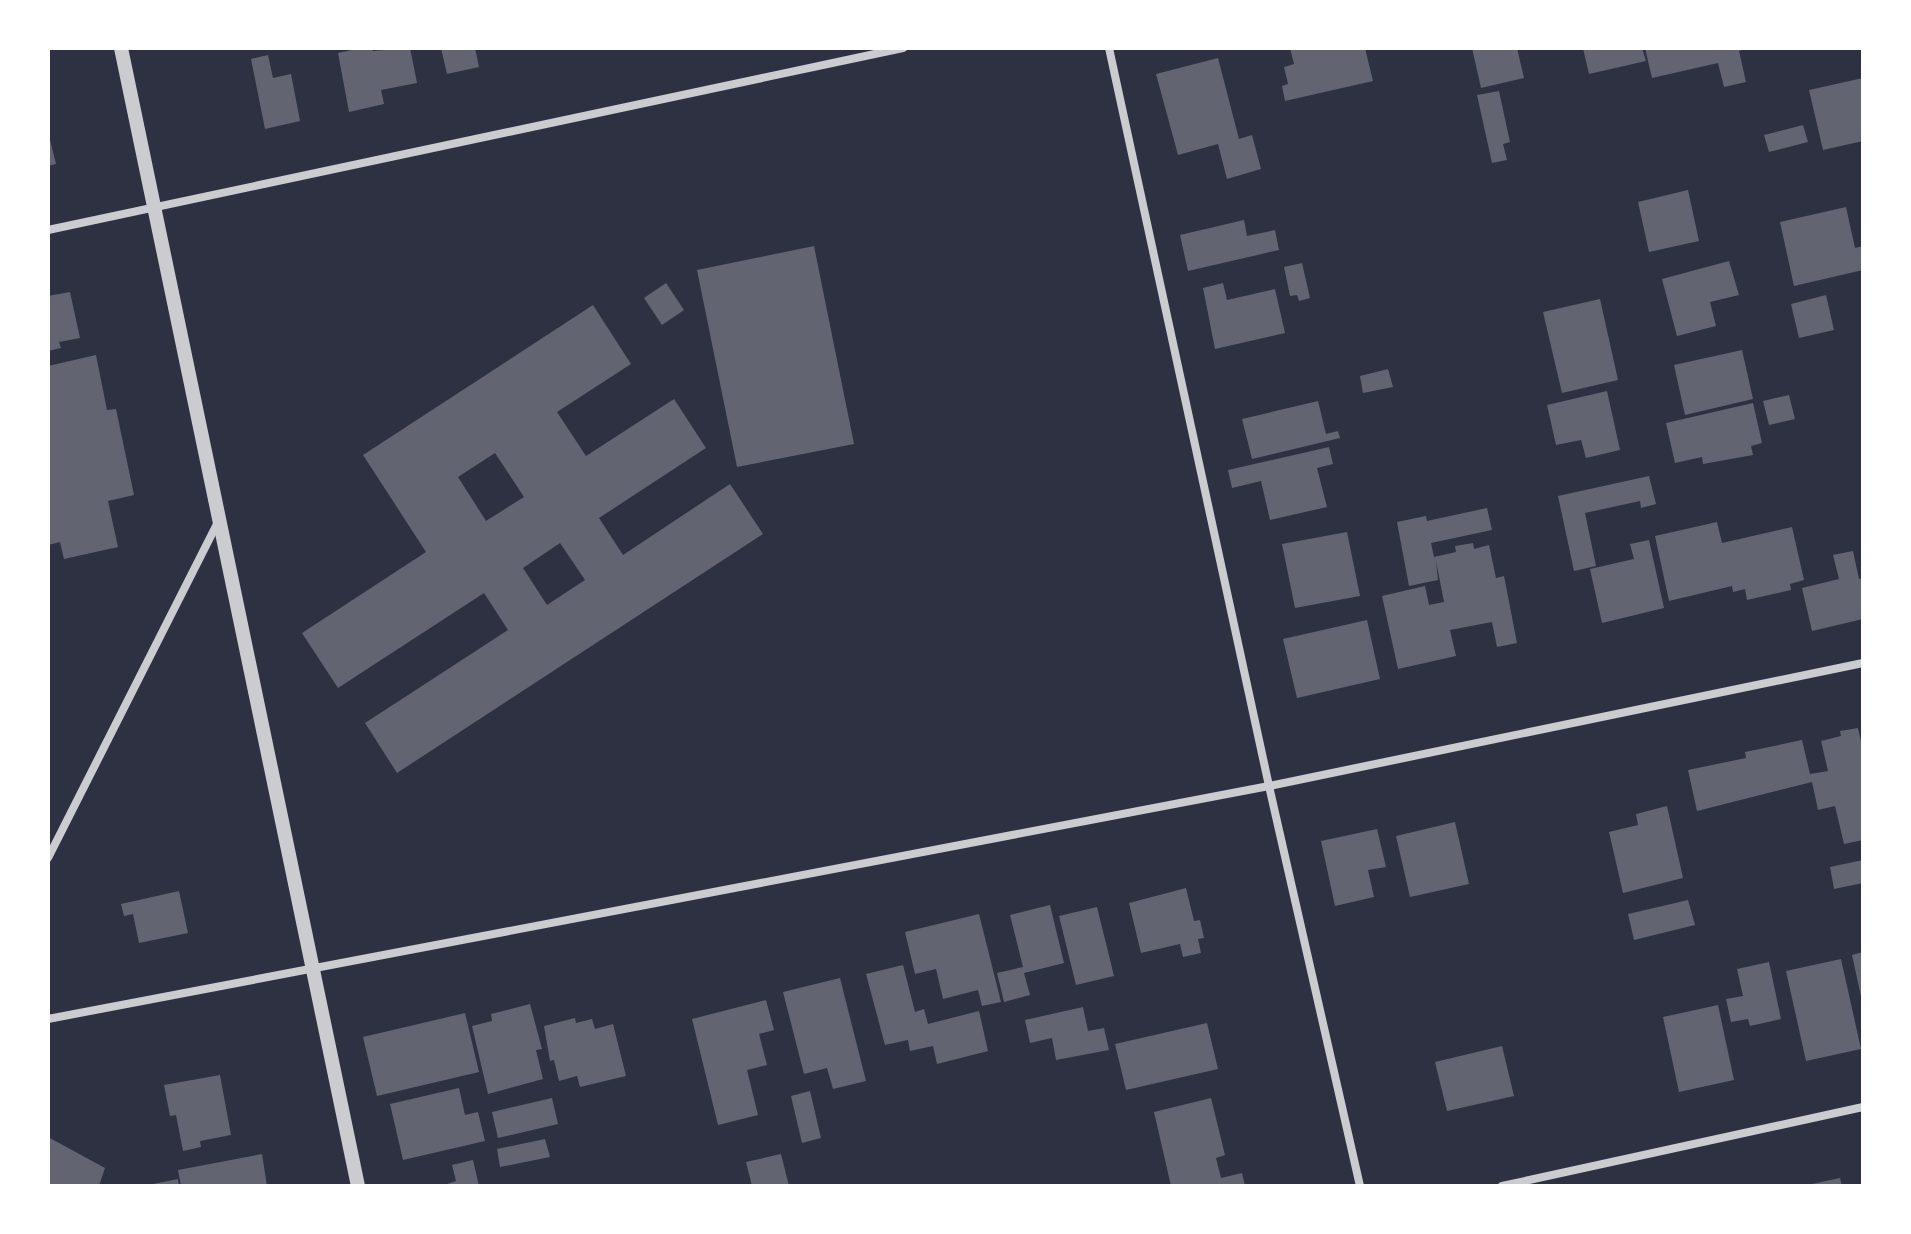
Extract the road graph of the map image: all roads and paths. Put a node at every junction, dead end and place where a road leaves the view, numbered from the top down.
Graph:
1 (121, 48) edge
2 (903, 48) edge
3 (1109, 48) edge
4 (153, 209) junction
5 (48, 230) edge
6 (220, 517) junction
7 (1863, 663) edge
8 (1269, 786) junction
9 (48, 858) edge
10 (312, 969) junction
11 (48, 1019) edge
12 (1863, 1107) edge
13 (358, 1186) edge
14 (1360, 1186) edge
15 (1502, 1186) edge

1 - 4 street
2 - 4 street
3 - 8 street
4 - 5 street
4 - 6 street
6 - 9 street
6 - 10 street
7 - 8 street
8 - 10 street
8 - 14 street
10 - 11 street
10 - 13 street
12 - 15 street

